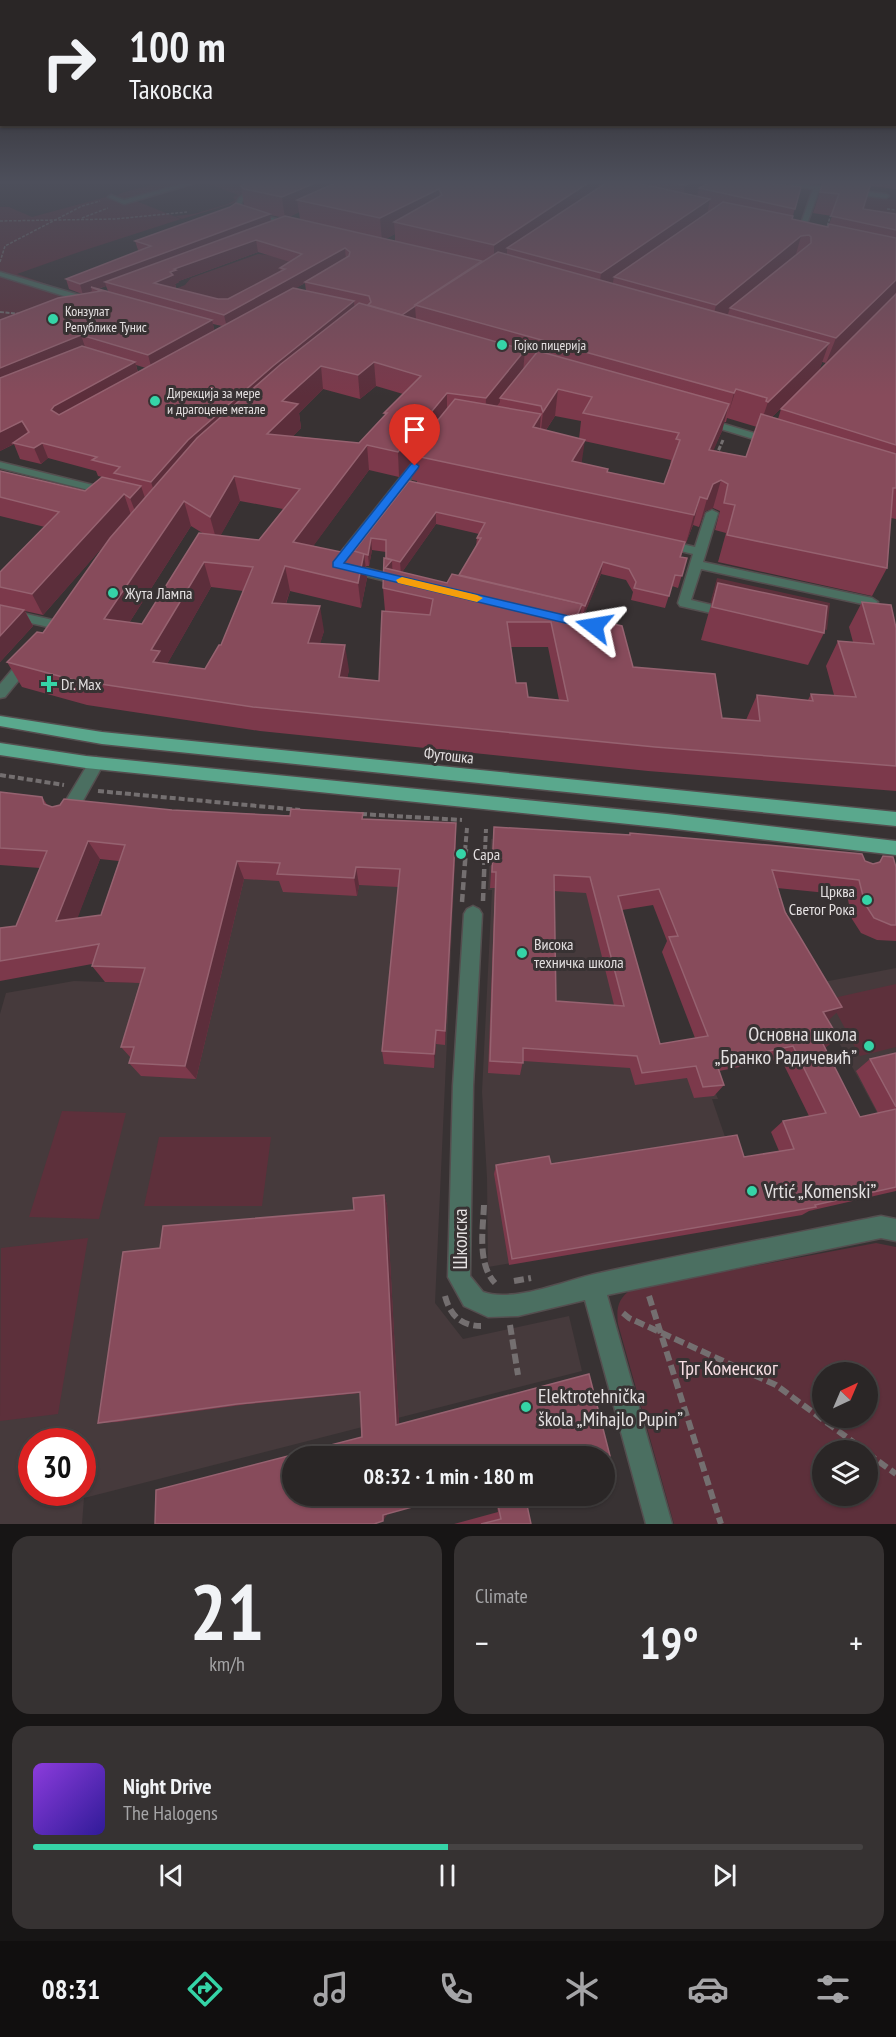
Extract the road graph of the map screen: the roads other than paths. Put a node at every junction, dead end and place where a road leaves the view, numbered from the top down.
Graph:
1 (0, 274) edge
2 (94, 295) edge
3 (83, 299) junction
4 (73, 303) edge
5 (694, 418) edge
6 (769, 430) edge
7 (761, 438) junction
8 (780, 444) edge
9 (430, 448) edge
10 (0, 465) edge
11 (122, 495) edge
12 (712, 513) edge
13 (653, 541) edge
14 (697, 558) junction
15 (419, 585) edge
16 (872, 602) edge
17 (0, 612) edge
18 (738, 615) edge
19 (58, 624) edge
20 (37, 650) edge
21 (0, 693) edge
22 (0, 721) edge
23 (0, 749) edge
24 (96, 763) junction
25 (65, 817) edge
26 (896, 819) edge
27 (896, 848) edge
28 (473, 910) road end
29 (896, 1230) edge
30 (593, 1286) junction
31 (659, 1524) edge

1 - 3 street
2 - 3 street
3 - 4 street
5 - 7 street
6 - 7 street
7 - 8 street
9 - 15 street
10 - 11 street
12 - 14 street
13 - 14 street
14 - 16 street
14 - 18 street
17 - 19 street
20 - 21 street
22 - 26 main road, Футошка
23 - 24 main road
24 - 25 street
24 - 27 main road
28 - 30 street, Школска
29 - 30 street
30 - 31 street

